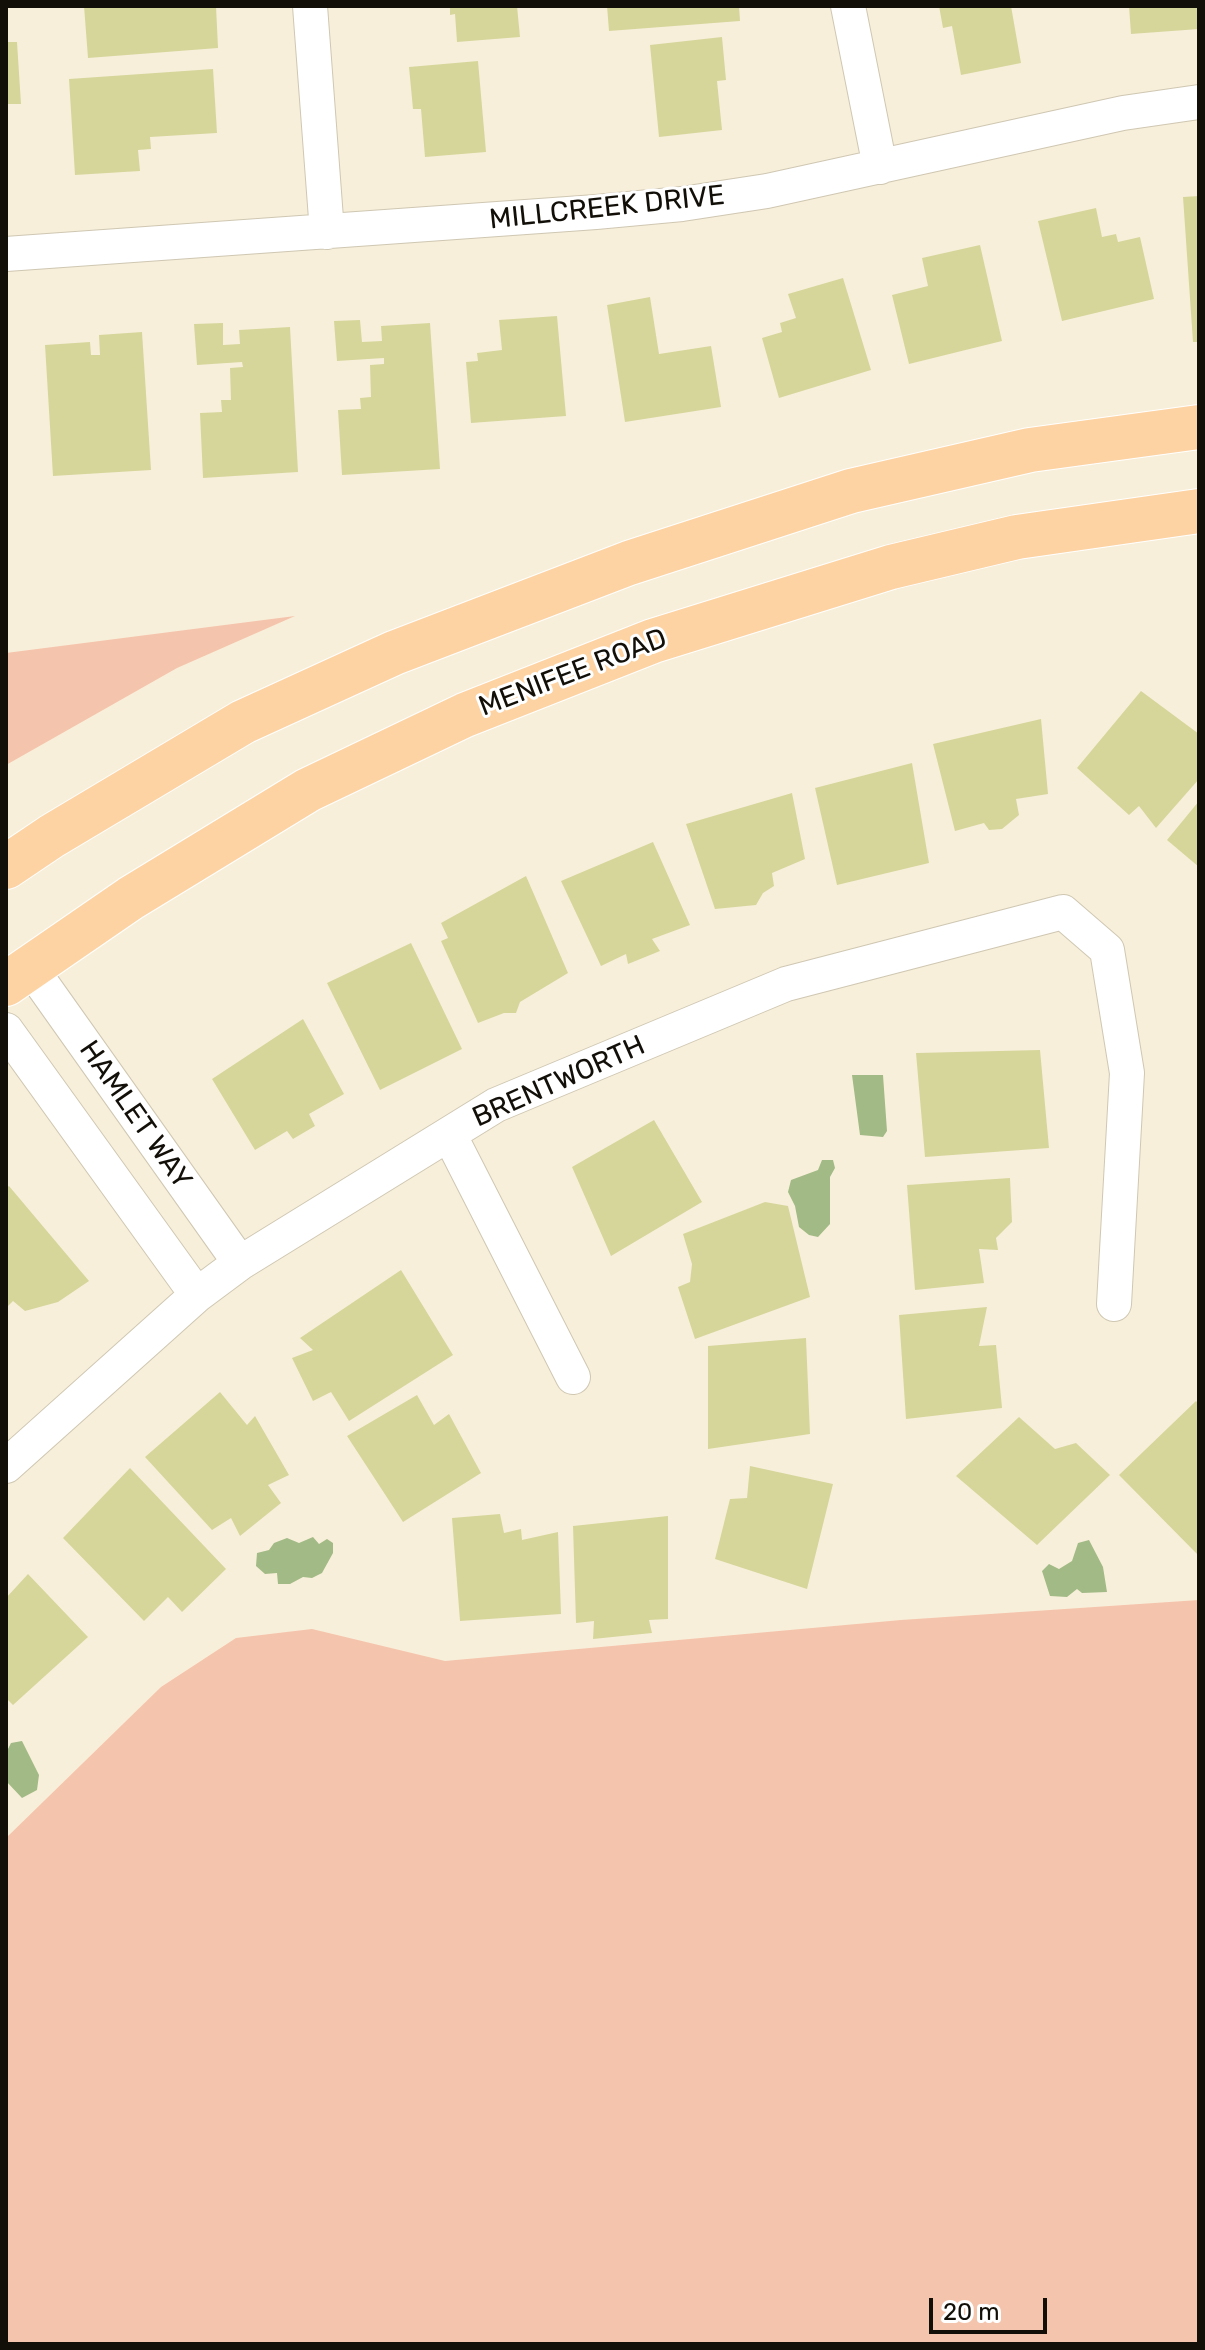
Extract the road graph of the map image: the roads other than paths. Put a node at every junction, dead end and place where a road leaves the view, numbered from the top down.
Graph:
1 (310, 6) edge
2 (848, 6) edge
3 (1199, 102) edge
4 (880, 167) junction
5 (327, 232) junction
6 (6, 254) edge
7 (1199, 427) edge
8 (1199, 511) edge
9 (6, 867) edge
10 (18, 976) edge
11 (6, 1030) edge
12 (449, 1134) junction
13 (240, 1263) junction
14 (197, 1295) junction
15 (1114, 1304) dead end
16 (573, 1377) dead end
17 (6, 1466) edge

1 - 5 street
2 - 4 street
3 - 4 street, MILLCREEK DRIVE
4 - 5 street, MILLCREEK DRIVE
5 - 6 street, MILLCREEK DRIVE
7 - 9 main road
8 - 10 main road, MENIFEE ROAD
10 - 13 street, HAMLET WAY
11 - 14 street, HAMLET WAY
12 - 13 street, BRENTWORTH
12 - 15 street, BRENTWORTH
12 - 16 street
13 - 14 street, BRENTWORTH
14 - 17 street, BRENTWORTH

